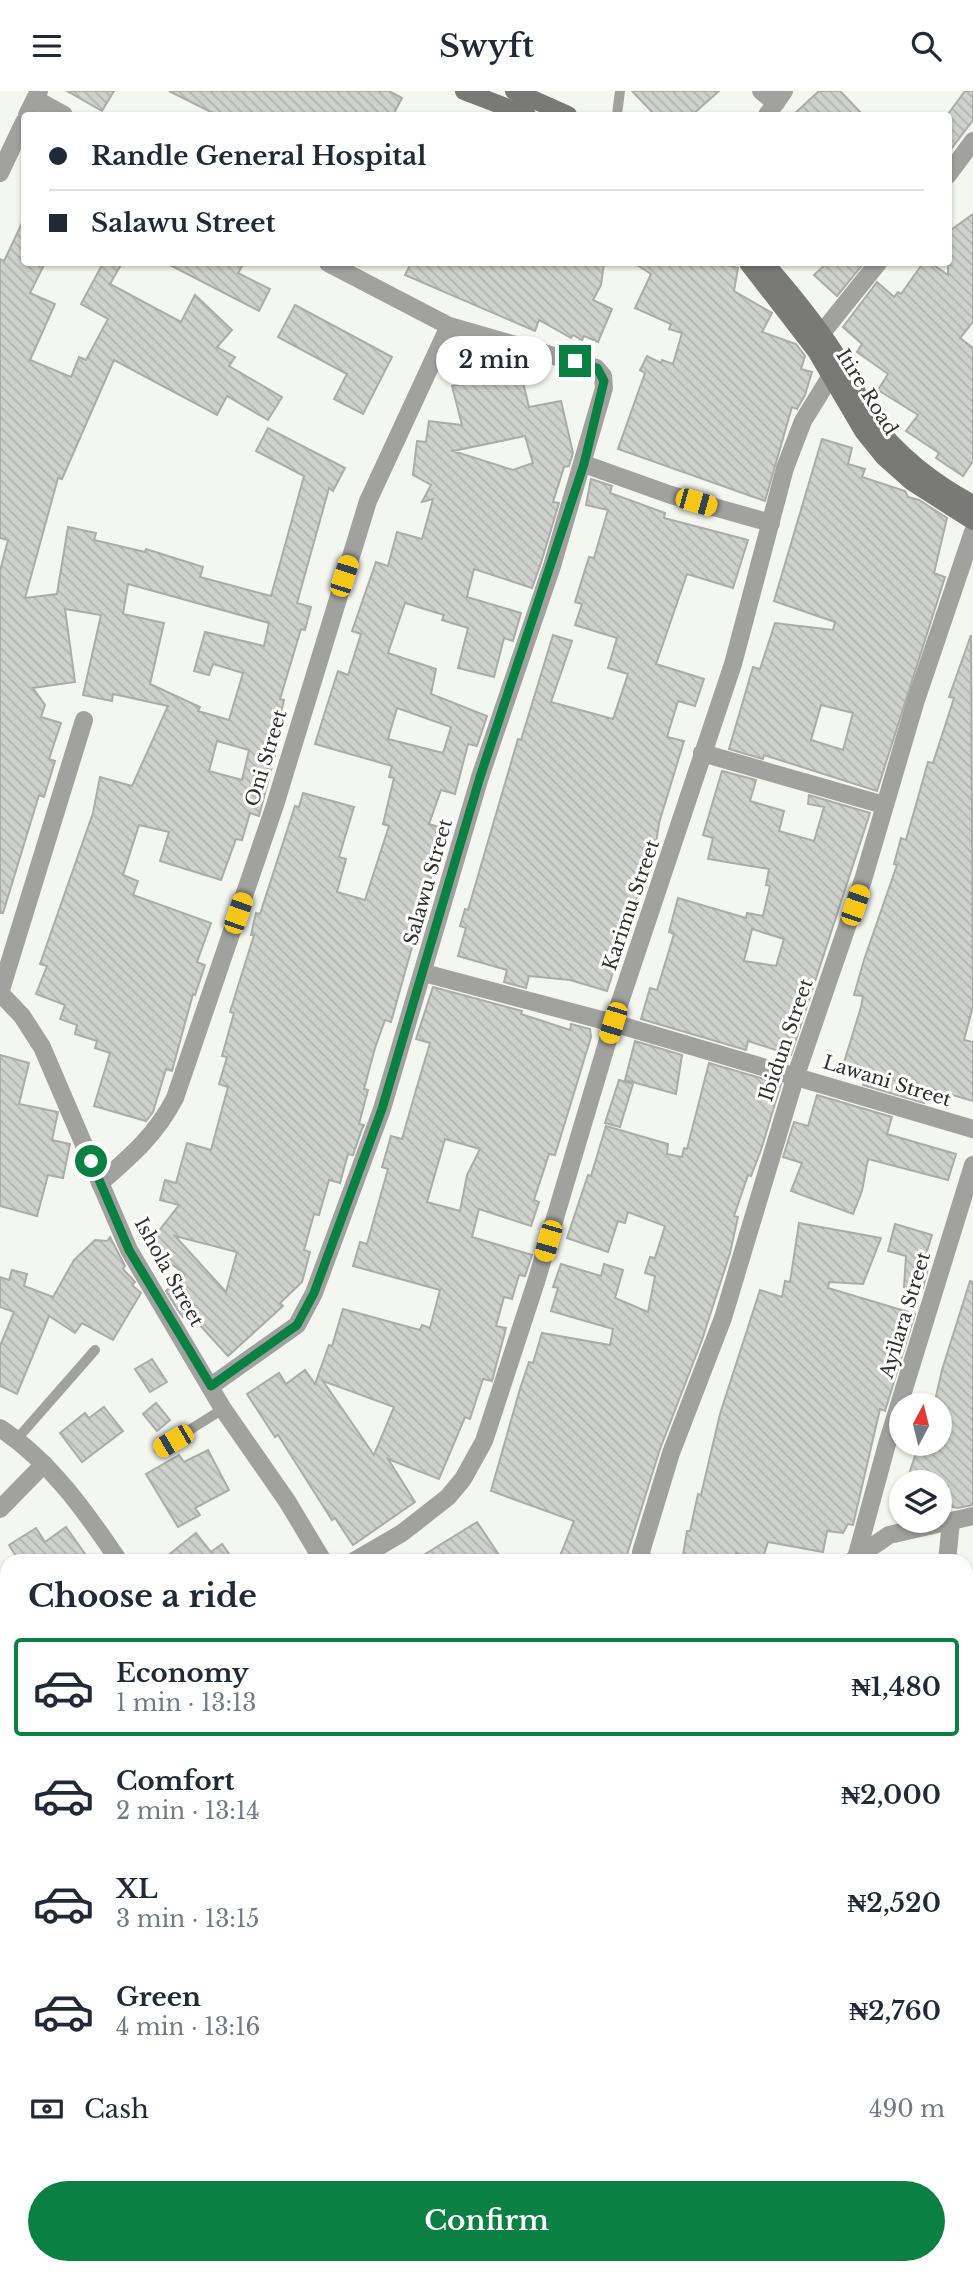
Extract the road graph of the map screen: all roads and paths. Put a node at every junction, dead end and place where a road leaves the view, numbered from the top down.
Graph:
1 (464, 91) edge
2 (620, 91) edge
3 (761, 91) edge
4 (515, 96) edge
5 (34, 102) edge
6 (543, 103) edge
7 (776, 103) edge
8 (57, 112) edge
9 (525, 112) edge
10 (562, 112) edge
11 (617, 112) edge
12 (21, 128) edge
13 (973, 141) edge
14 (952, 170) edge
15 (0, 173) edge
16 (334, 266) edge
17 (750, 266) edge
18 (767, 266) edge
19 (876, 266) edge
20 (449, 326) junction
21 (821, 334) junction
22 (832, 374) junction
23 (584, 464) junction
24 (970, 498) edge
25 (973, 521) edge
26 (771, 523) junction
27 (973, 532) edge
28 (84, 720) dead end
29 (702, 753) junction
30 (884, 805) junction
31 (424, 973) junction
32 (0, 993) edge
33 (613, 1023) junction
34 (796, 1075) junction
35 (973, 1129) edge
36 (973, 1164) edge
37 (100, 1183) junction
38 (95, 1350) dead end
39 (211, 1386) junction
40 (223, 1409) junction
41 (0, 1428) edge
42 (17, 1439) junction
43 (159, 1449) dead end
44 (44, 1464) junction
45 (0, 1509) edge
46 (973, 1516) edge
47 (952, 1522) edge
48 (899, 1533) edge
49 (950, 1533) edge
50 (114, 1554) edge
51 (319, 1554) edge
52 (366, 1554) edge
53 (641, 1554) edge
54 (856, 1554) edge
55 (862, 1554) edge
56 (948, 1554) edge

1 - 4 main road
2 - 11 lane
3 - 7 street
4 - 6 main road
4 - 9 main road
5 - 8 street
6 - 10 main road
12 - 15 street
13 - 14 street
16 - 20 street, Salawu Street
17 - 22 main road, Itire Road
18 - 21 main road, Itire Road
19 - 21 street
20 - 23 street, Salawu Street
20 - 37 street, Oni Street
21 - 24 main road, Itire Road
22 - 25 main road, Itire Road
22 - 26 street, Karimu Street
23 - 26 street
23 - 31 street, Salawu Street
26 - 29 street, Karimu Street
27 - 30 street, Ibidun Street
28 - 32 street
29 - 30 street
29 - 33 street, Karimu Street
30 - 34 street, Ibidun Street
31 - 33 street, Lawani Street
31 - 39 street, Salawu Street
32 - 37 street, Ishola Street
33 - 34 street, Lawani Street
33 - 52 street, Karimu Street
34 - 35 street, Lawani Street
34 - 53 street, Ibidun Street
36 - 54 street, Ayilara Street
37 - 39 street, Ishola Street
38 - 42 lane
39 - 40 street, Ishola Street
40 - 43 lane
40 - 51 street, Ishola Street
41 - 42 street
42 - 44 street
44 - 45 street
44 - 50 street
46 - 47 street
48 - 55 street
49 - 56 street

